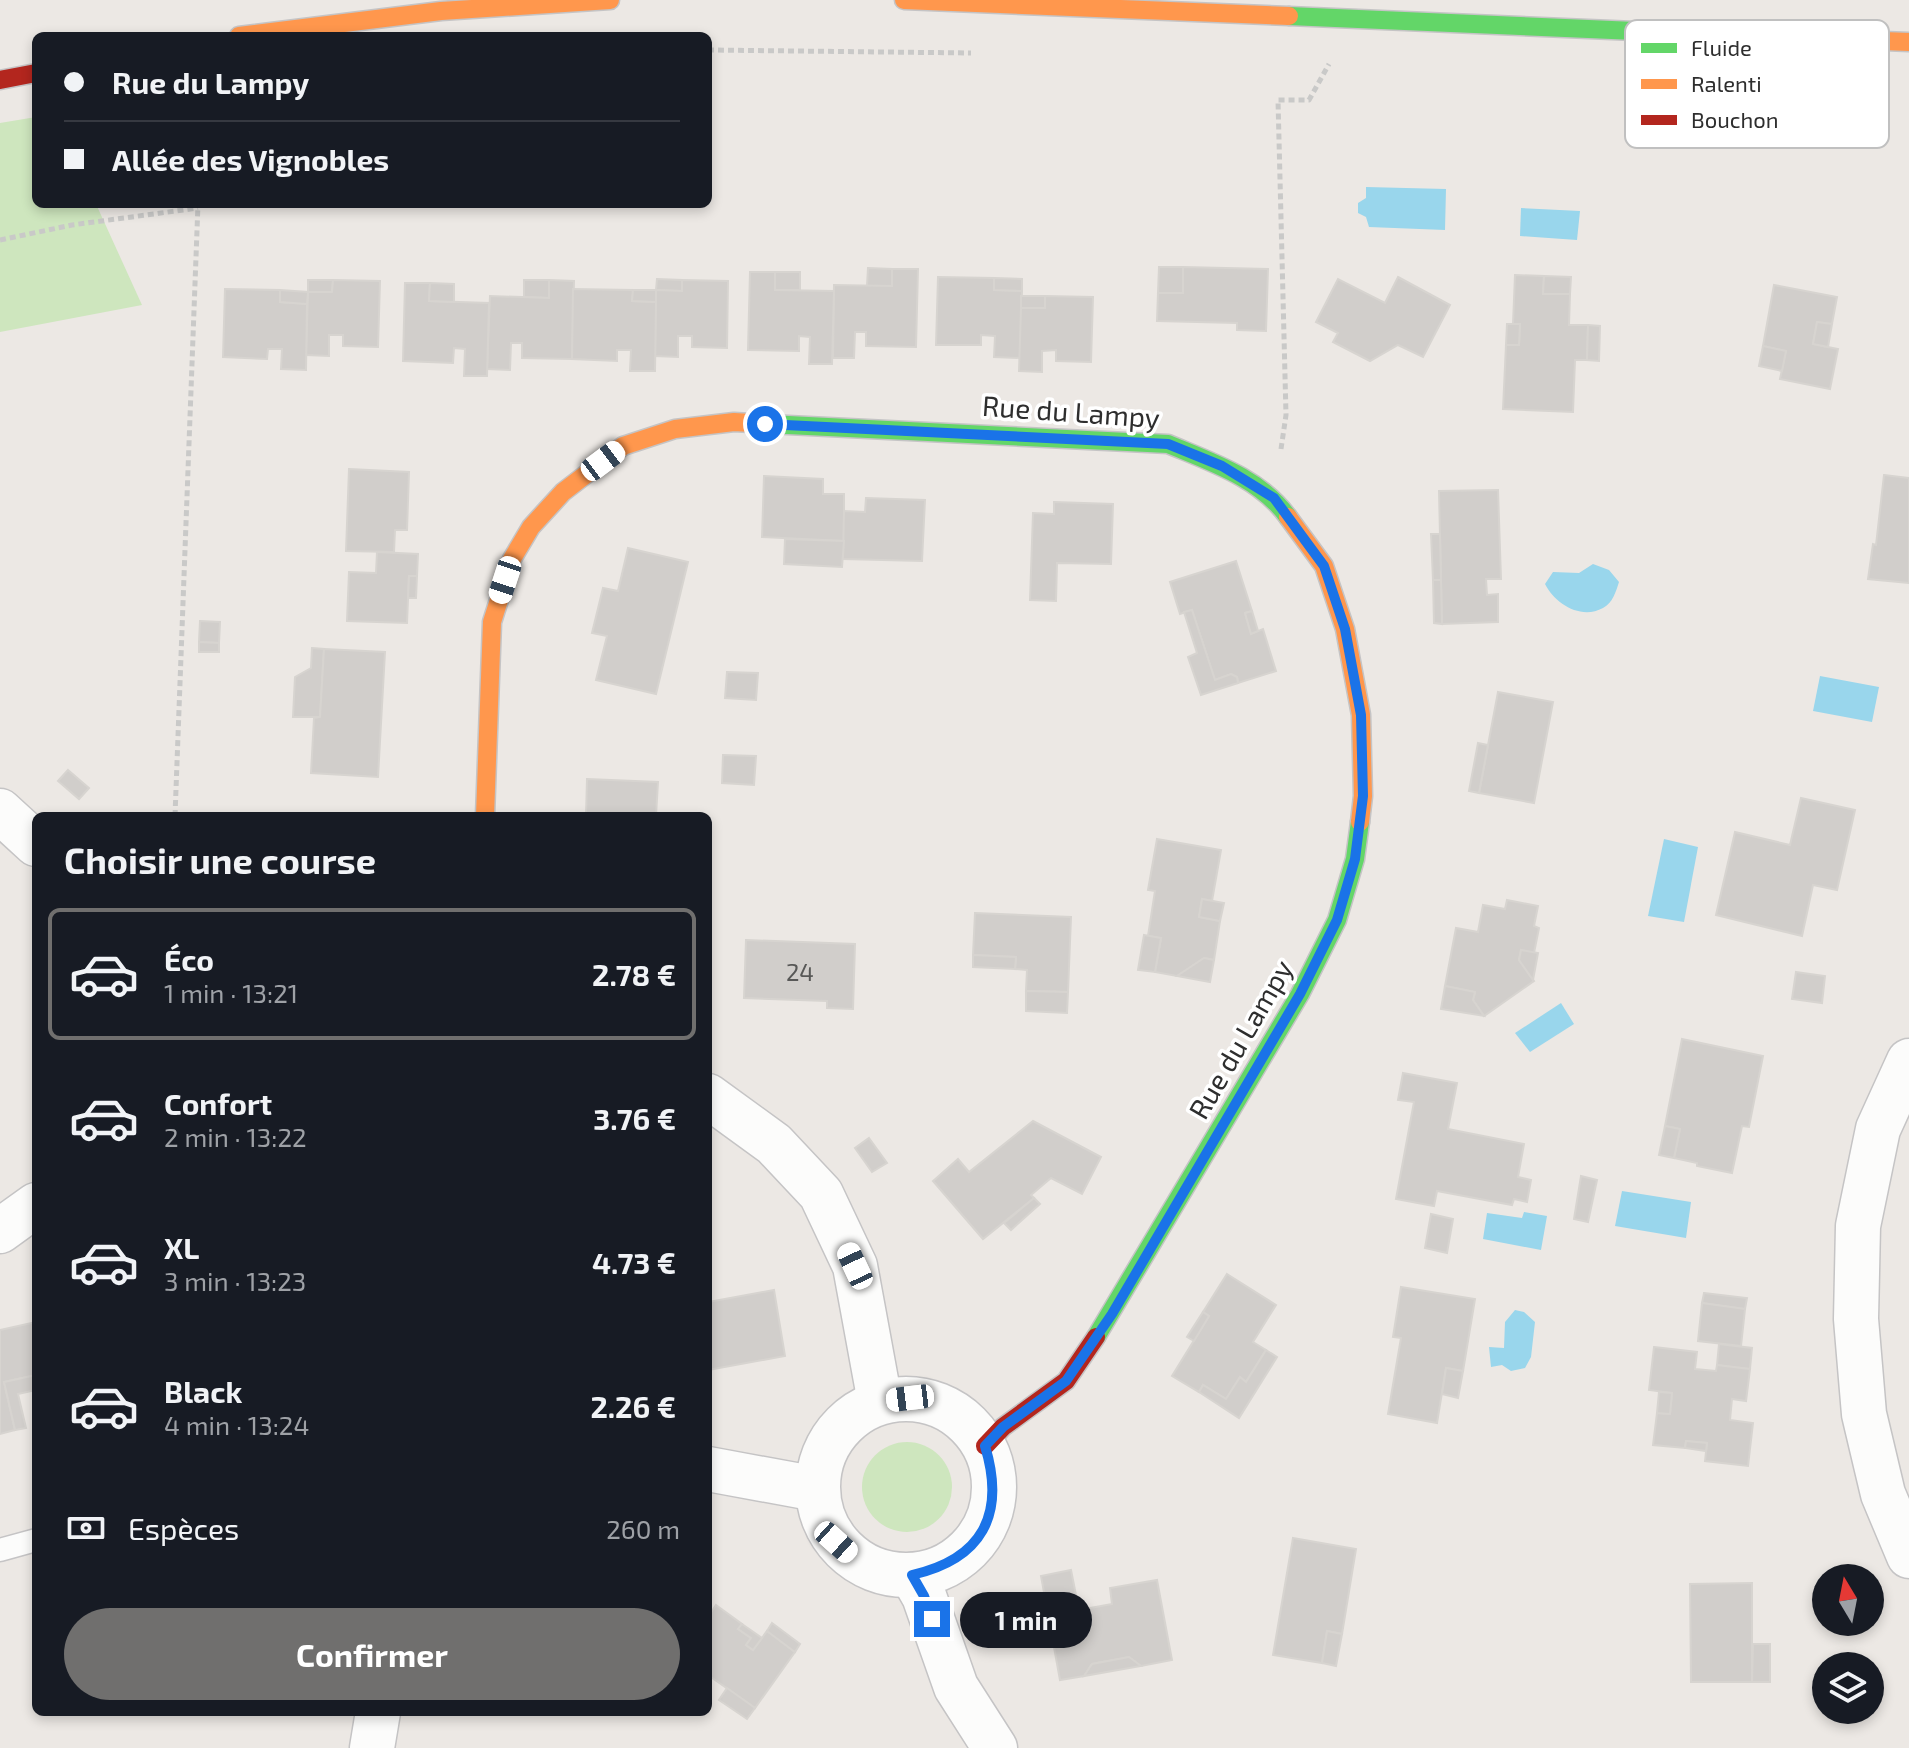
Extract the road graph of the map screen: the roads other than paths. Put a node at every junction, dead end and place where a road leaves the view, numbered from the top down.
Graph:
1 (610, 0) edge
2 (904, 0) edge
3 (913, 0) edge
4 (1625, 30) edge
5 (271, 32) edge
6 (1889, 41) edge
7 (1909, 42) edge
8 (32, 74) edge
9 (0, 80) edge
10 (0, 811) edge
11 (485, 812) edge
12 (32, 840) edge
13 (1907, 1072) edge
14 (712, 1099) edge
15 (32, 1208) edge
16 (0, 1231) edge
17 (880, 1402) junction
18 (985, 1446) junction
19 (712, 1470) edge
20 (817, 1489) junction
21 (32, 1541) edge
22 (0, 1550) edge
23 (1909, 1556) edge
24 (912, 1575) junction
25 (377, 1716) edge
26 (372, 1748) edge
27 (995, 1748) edge

1 - 5 street
2 - 3 street
3 - 4 street
6 - 7 street
8 - 9 street
10 - 12 street
11 - 18 street, Rue du Lampy
13 - 23 street
14 - 17 street
15 - 16 street
17 - 18 street
17 - 20 street
18 - 24 street
19 - 20 street
20 - 24 street
21 - 22 lane
24 - 27 street
25 - 26 street

